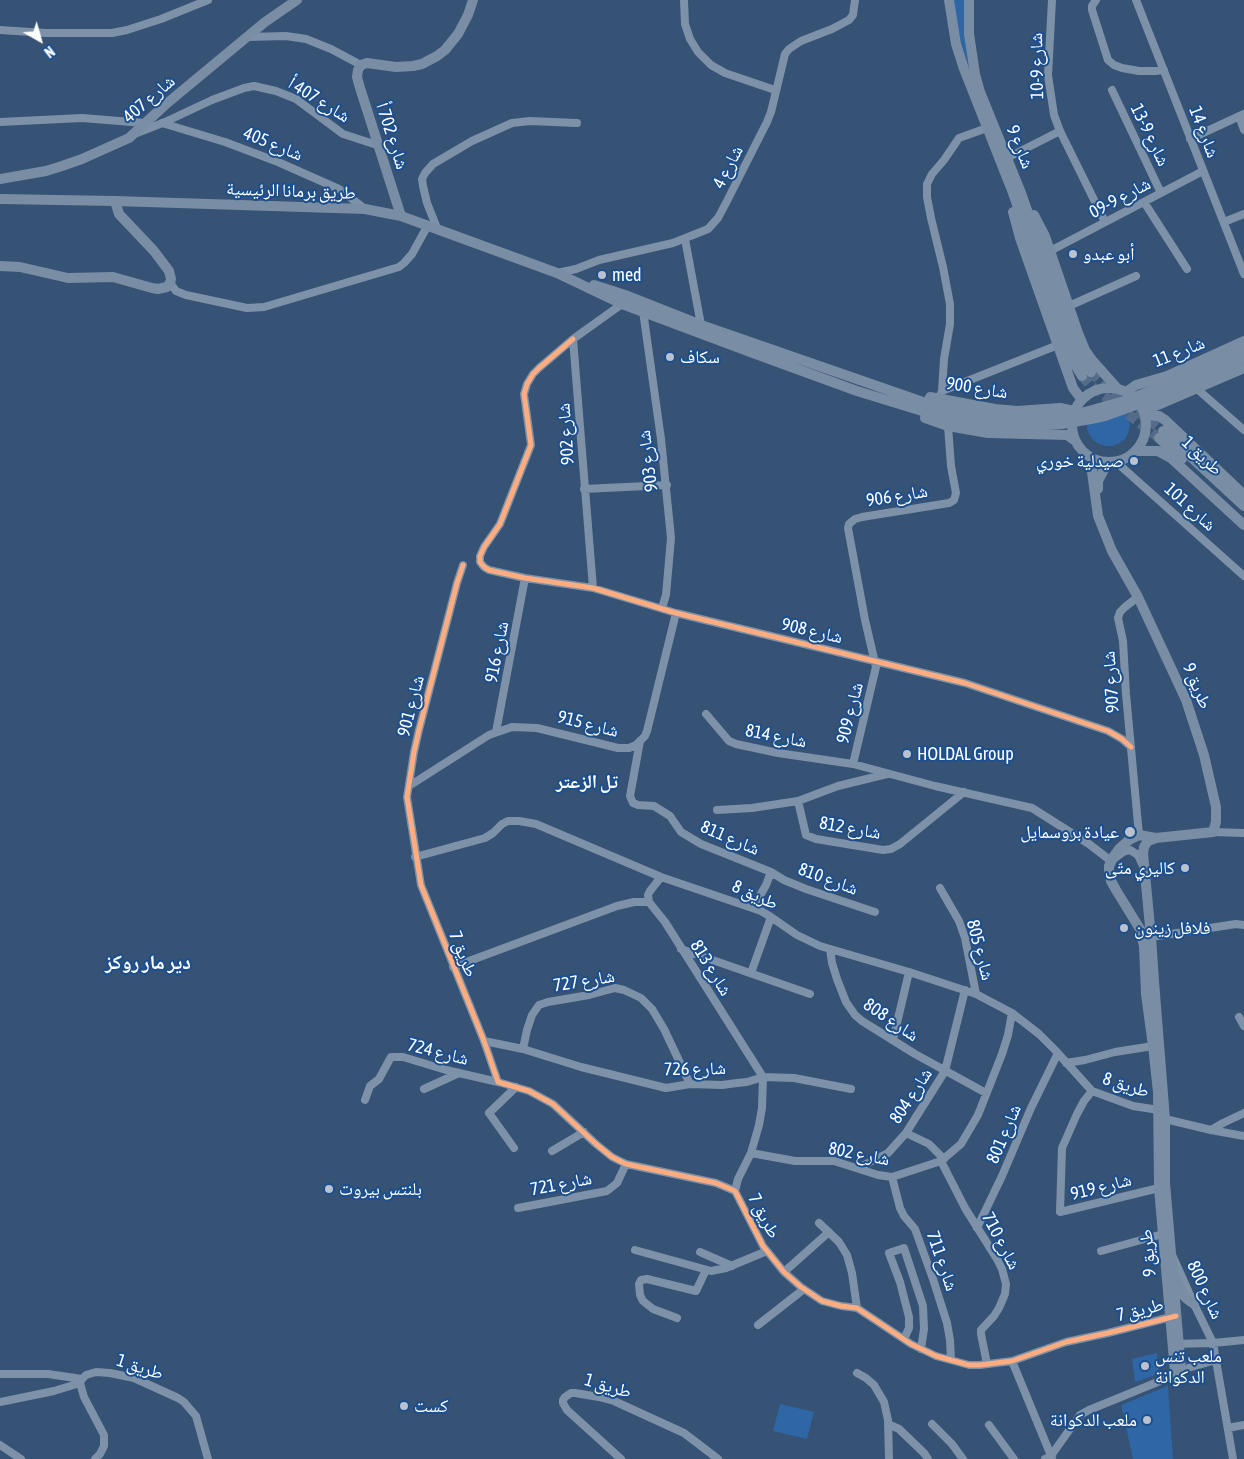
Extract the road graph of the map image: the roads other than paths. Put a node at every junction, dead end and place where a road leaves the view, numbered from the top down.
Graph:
1 (208, 0) edge
2 (297, 0) edge
3 (472, 0) edge
4 (684, 0) edge
5 (855, 0) edge
6 (949, 0) edge
7 (969, 0) edge
8 (1052, 0) edge
9 (1096, 0) edge
10 (1136, 0) edge
11 (0, 30) edge
12 (247, 37) junction
13 (361, 65) junction
14 (1164, 70) junction
15 (775, 90) junction
16 (1112, 90) dead end
17 (1241, 115) edge
18 (0, 122) edge
19 (144, 123) junction
20 (162, 123) junction
21 (577, 123) dead end
22 (987, 128) junction
23 (1244, 130) edge
24 (1060, 131) junction
25 (134, 134) junction
26 (1190, 139) junction
27 (377, 145) junction
28 (1007, 158) junction
29 (1203, 171) junction
30 (0, 179) edge
31 (1017, 193) junction
32 (1162, 193) junction
33 (0, 199) edge
34 (115, 201) junction
35 (1144, 202) junction
36 (365, 209) junction
37 (1244, 214) edge
38 (401, 216) junction
39 (1105, 222) junction
40 (1224, 222) junction
41 (432, 227) junction
42 (685, 239) junction
43 (1050, 251) junction
44 (0, 266) edge
45 (1187, 269) dead end
46 (557, 273) junction
47 (1244, 274) edge
48 (1136, 276) dead end
49 (568, 278) junction
50 (170, 283) junction
51 (622, 304) junction
52 (1064, 304) junction
53 (643, 312) junction
54 (701, 326) junction
55 (573, 339) junction
56 (1244, 341) edge
57 (1058, 345) junction
58 (1244, 349) edge
59 (1244, 358) edge
60 (1244, 368) edge
61 (875, 386) junction
62 (1196, 388) junction
63 (1121, 390) junction
64 (941, 395) junction
65 (1082, 400) junction
66 (1074, 411) junction
67 (1144, 413) junction
68 (953, 419) junction
69 (1244, 430) edge
70 (1074, 440) junction
71 (1135, 451) junction
72 (1094, 458) junction
73 (1111, 462) junction
74 (667, 485) junction
75 (584, 489) junction
76 (1244, 495) edge
77 (1244, 506) edge
78 (1244, 519) edge
79 (1244, 525) edge
80 (1119, 562) junction
81 (463, 565) dead end
82 (1244, 576) edge
83 (526, 578) junction
84 (593, 588) junction
85 (1138, 597) junction
86 (662, 608) junction
87 (676, 613) junction
88 (875, 660) junction
89 (706, 714) dead end
90 (496, 732) junction
91 (640, 741) junction
92 (1132, 747) junction
93 (853, 764) junction
94 (889, 773) junction
95 (409, 786) junction
96 (964, 792) junction
97 (798, 801) junction
98 (717, 810) dead end
99 (1213, 832) junction
100 (1244, 833) edge
101 (1139, 834) junction
102 (1156, 838) junction
103 (415, 858) junction
104 (1111, 861) junction
105 (1144, 869) junction
106 (771, 872) junction
107 (661, 877) junction
108 (940, 888) dead end
109 (649, 902) junction
110 (753, 908) junction
111 (875, 912) dead end
112 (771, 917) junction
113 (1244, 925) edge
114 (1151, 937) junction
115 (681, 949) junction
116 (830, 949) junction
117 (453, 966) junction
118 (909, 972) junction
119 (751, 973) junction
120 (965, 990) junction
121 (810, 994) dead end
122 (976, 994) junction
123 (1012, 1013) junction
124 (1238, 1017) dead end
125 (1244, 1026) edge
126 (893, 1040) junction
127 (484, 1041) junction
128 (1153, 1046) junction
129 (523, 1050) junction
130 (1058, 1053) junction
131 (1066, 1063) junction
132 (945, 1071) junction
133 (459, 1073) junction
134 (763, 1077) junction
135 (498, 1082) junction
136 (690, 1084) junction
137 (516, 1087) junction
138 (424, 1089) dead end
139 (851, 1089) dead end
140 (1092, 1091) junction
141 (986, 1093) junction
142 (365, 1100) dead end
143 (1159, 1110) junction
144 (1244, 1113) edge
145 (1166, 1119) junction
146 (1211, 1130) junction
147 (584, 1132) junction
148 (906, 1133) junction
149 (1244, 1136) edge
150 (514, 1148) dead end
151 (552, 1151) dead end
152 (752, 1154) junction
153 (942, 1160) junction
154 (626, 1164) junction
155 (858, 1168) junction
156 (892, 1177) junction
157 (1159, 1188) junction
158 (735, 1191) junction
159 (518, 1208) dead end
160 (819, 1224) dead end
161 (977, 1228) junction
162 (828, 1232) junction
163 (1162, 1234) junction
164 (635, 1250) dead end
165 (1170, 1250) junction
166 (767, 1251) junction
167 (700, 1252) dead end
168 (1101, 1252) dead end
169 (732, 1266) junction
170 (1172, 1268) junction
171 (706, 1270) junction
172 (784, 1272) junction
173 (804, 1289) junction
174 (1194, 1304) junction
175 (857, 1308) junction
176 (1172, 1316) junction
177 (677, 1318) dead end
178 (758, 1325) dead end
179 (904, 1339) junction
180 (1244, 1340) edge
181 (1213, 1343) junction
182 (1175, 1344) junction
183 (921, 1350) junction
184 (951, 1360) junction
185 (1216, 1360) junction
186 (1012, 1361) junction
187 (987, 1364) junction
188 (1178, 1371) junction
189 (857, 1373) dead end
190 (0, 1374) edge
191 (81, 1381) junction
192 (0, 1402) edge
193 (888, 1424) junction
194 (932, 1424) dead end
195 (989, 1425) dead end
196 (1244, 1426) edge
197 (1228, 1428) junction
198 (0, 1445) edge
199 (1049, 1458) edge
200 (21, 1459) edge
201 (95, 1459) edge
202 (208, 1459) edge
203 (622, 1459) edge
204 (718, 1459) edge
205 (889, 1459) edge
206 (928, 1459) edge
207 (963, 1459) edge
208 (1014, 1459) edge
209 (1233, 1459) edge

1 - 11 street
2 - 12 street, شارع 407
3 - 13 street
4 - 15 street
5 - 15 street, شارع 4
6 - 22 street
7 - 28 street, شارع 9
8 - 24 street, شارع 9-10
9 - 14 street
10 - 14 street, شارع 14
12 - 13 street
12 - 19 street, شارع 407
13 - 27 street, شارع 702 أ
14 - 26 street, شارع 14
15 - 42 street, شارع 4
16 - 32 street, شارع 9-13
17 - 23 street
17 - 26 street
18 - 19 street
19 - 25 street, شارع 407
20 - 25 street, شارع 407 أ
20 - 27 street, شارع 407 أ
20 - 36 street, شارع 405
21 - 41 street
22 - 31 street
22 - 64 street
24 - 28 street
24 - 39 street, شارع 9-10
25 - 30 street, شارع 407
26 - 29 street, شارع 14
27 - 38 street, شارع 702 أ
28 - 31 street, شارع 9
29 - 32 street, شارع 9-09
29 - 40 street, شارع 14
31 - 43 street
31 - 52 street, شارع 9
31 - 52 street
31 - 57 street
32 - 35 street, شارع 9-09
33 - 34 street, طريق برمانا الرئيسية
34 - 36 street, طريق برمانا الرئيسية
34 - 50 street
35 - 39 street, شارع 9-09
35 - 45 street
36 - 38 street, طريق برمانا الرئيسية
37 - 40 street
38 - 41 street, طريق برمانا الرئيسية
39 - 43 street, شارع 9-09
40 - 47 street, شارع 14
41 - 46 street, طريق برمانا الرئيسية
41 - 50 street
42 - 46 street, شارع 4
42 - 54 street
43 - 52 street
44 - 50 street
46 - 49 street, طريق برمانا الرئيسية
48 - 52 street
49 - 51 street
49 - 54 street
51 - 53 street
51 - 55 street
52 - 63 street
53 - 68 street
53 - 74 street, شارع 903
54 - 61 street
55 - 75 street, شارع 902
55 - 83 street, شارع 908
56 - 63 street, شارع 11
57 - 64 street
57 - 65 street
58 - 68 street, bridge
59 - 68 street, bridge
60 - 62 street
61 - 64 street, شارع 900
61 - 68 street
62 - 67 street
62 - 69 street
63 - 65 street
63 - 67 street
64 - 66 street, شارع 900
65 - 66 street
66 - 70 street
67 - 71 street
67 - 76 street
68 - 70 street
68 - 88 street, شارع 906
70 - 72 street
71 - 73 street
71 - 79 street
72 - 73 street
72 - 80 street, طريق 9
73 - 80 street, طريق 9
73 - 82 street, شارع 101
74 - 75 street
74 - 86 street, شارع 903
75 - 84 street, شارع 902
77 - 78 street, طريق 1
80 - 85 street, طريق 9
81 - 95 street, شارع 901
83 - 84 street, شارع 908
83 - 90 street, شارع 916
84 - 86 street, شارع 908
85 - 92 street, شارع 907
85 - 99 street, طريق 9
86 - 87 street, شارع 908
87 - 88 street, شارع 908
87 - 91 street, شارع 915
88 - 92 street, شارع 908
88 - 93 street, شارع 909
89 - 93 street, شارع 814
90 - 91 street, شارع 915
90 - 95 street, شارع 915
91 - 106 street, شارع 811
92 - 101 street, شارع 907
93 - 94 street, شارع 909
94 - 96 street, شارع 909
94 - 97 street
95 - 103 street, شارع 901
96 - 97 street, شارع 812
96 - 104 street, شارع 909
97 - 98 street
99 - 100 street
99 - 102 street
101 - 102 street
101 - 104 street
102 - 105 street, 9 طريق
103 - 107 street, طريق 8
103 - 117 street, 7 طريق
104 - 105 street
104 - 128 street, 9 طريق
105 - 114 street, 9 طريق
106 - 110 street
106 - 111 street, شارع 810
107 - 109 street
107 - 110 street, طريق 8
108 - 122 street, شارع 805
109 - 115 street, شارع 813
109 - 117 street
110 - 112 street, طريق 8
112 - 116 street, طريق 8
112 - 119 street
113 - 114 street
114 - 145 street, 9 طريق
115 - 119 street
115 - 134 street, شارع 813
116 - 118 street, طريق 8
116 - 126 street, شارع 808
117 - 127 street, 7 طريق
118 - 120 street, طريق 8
118 - 126 street
119 - 121 street
120 - 122 street, طريق 8
120 - 132 street, شارع 804
122 - 123 street, طريق 8
123 - 130 street, طريق 8
123 - 141 street, شارع 802
124 - 125 street
126 - 132 street, شارع 808
127 - 129 street, شارع 726
127 - 135 street, 7 طريق
128 - 131 street, طريق 8
128 - 143 street, 9 طريق
129 - 136 street, شارع 726
129 - 136 street, شارع 727
130 - 131 street, طريق 8
130 - 161 street, شارع 801
131 - 140 street, طريق 8
132 - 141 street, شارع 808
132 - 148 street, شارع 804
133 - 135 street, شارع 724
133 - 138 street
133 - 142 street, شارع 724
134 - 136 street, شارع 726
134 - 139 street, شارع 726
134 - 152 street
135 - 137 street, 7 طريق
137 - 147 street, 7 طريق
137 - 150 street
140 - 143 street, طريق 8
140 - 157 street, شارع 919
141 - 153 street, شارع 802
143 - 157 street, 9 طريق
144 - 146 street
145 - 146 street
145 - 165 street, 9 طريق
146 - 149 street
147 - 151 street
147 - 154 street, 7 طريق
148 - 153 street
148 - 155 street, شارع 804
152 - 155 street, شارع 802
152 - 158 street
153 - 156 street, شارع 802
153 - 161 street, شارع 710
154 - 158 street, 7 طريق
154 - 159 street, شارع 721
155 - 156 street, شارع 802
156 - 184 street, شارع 711
157 - 163 street, 9 طريق
158 - 166 street, 7 طريق
160 - 162 street
161 - 187 street, شارع 710
162 - 172 street
162 - 175 street
163 - 168 street
163 - 176 street, 9 طريق
164 - 171 street
165 - 170 street, 9 طريق
165 - 174 street, شارع 800
166 - 169 street
166 - 172 street, 7 طريق
167 - 169 street
169 - 171 street
170 - 174 street
170 - 176 street, 9 طريق
171 - 177 street
172 - 173 street, 7 طريق
173 - 175 street, 7 طريق
173 - 178 street
174 - 181 street, شارع 800
175 - 179 street, 7 طريق
176 - 182 street, 9 طريق
176 - 186 street, 7 طريق
179 - 183 street, 7 طريق
179 - 183 street
180 - 181 street
181 - 182 street
181 - 185 street, شارع 800
182 - 188 street, 9 طريق
183 - 184 street, 7 طريق
184 - 187 street, 7 طريق
185 - 188 street
185 - 197 street, شارع 800
186 - 187 street, 7 طريق
186 - 199 street
188 - 199 street
189 - 193 street
190 - 191 street
191 - 192 street, طريق 1
191 - 201 street
191 - 202 street, طريق 1
193 - 205 street
193 - 206 street
194 - 207 street
195 - 208 street
196 - 197 street
197 - 209 street, شارع 800
198 - 200 street
203 - 204 street, طريق 1

